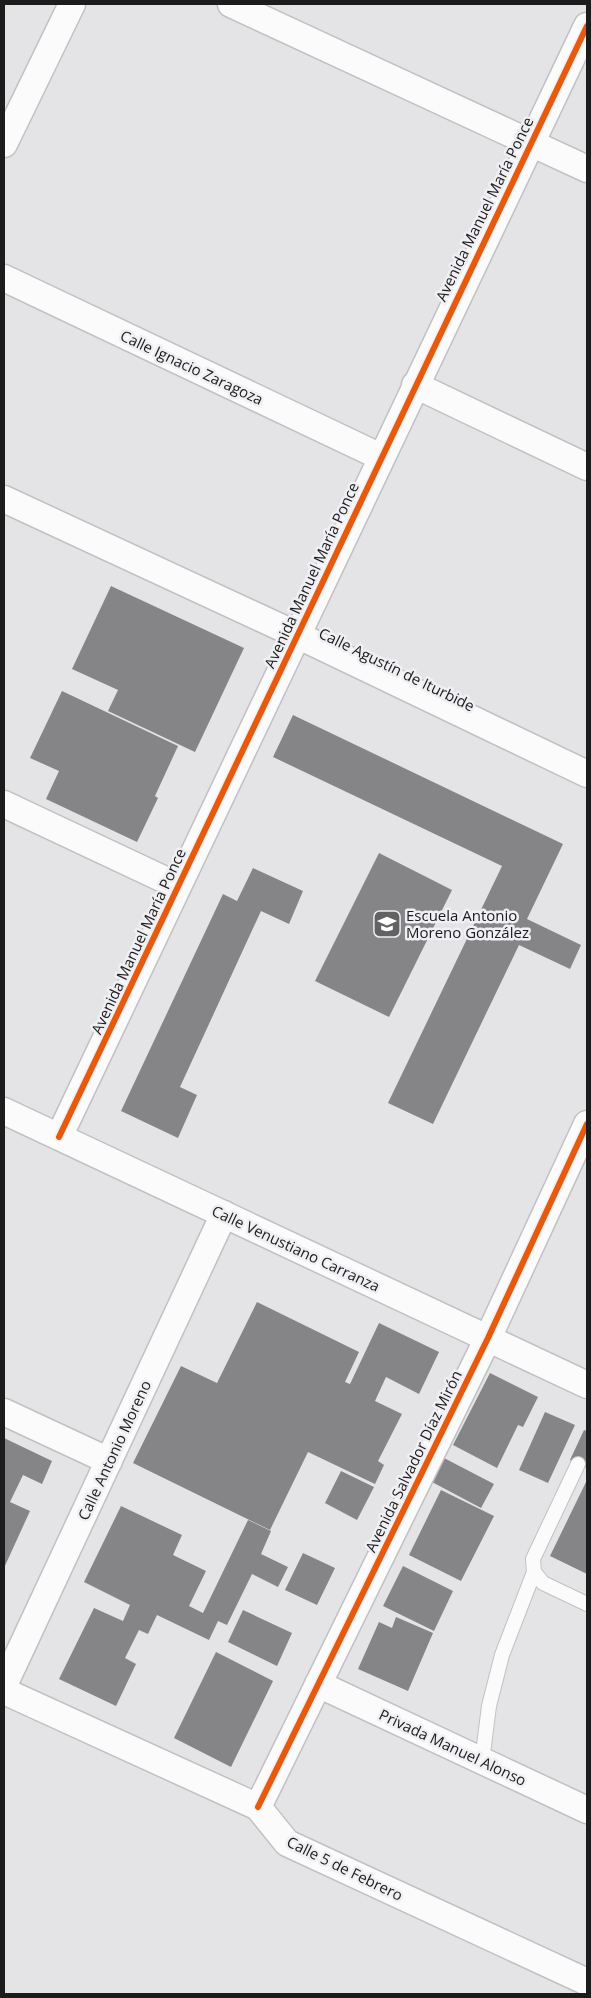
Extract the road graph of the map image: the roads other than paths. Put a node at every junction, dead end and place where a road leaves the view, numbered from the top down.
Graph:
1 (72, 4) edge
2 (231, 4) edge
3 (587, 26) edge
4 (530, 142) junction
5 (4, 144) edge
6 (587, 169) edge
7 (4, 278) edge
8 (415, 385) junction
9 (380, 457) junction
10 (587, 467) edge
11 (4, 500) edge
12 (297, 634) junction
13 (587, 774) edge
14 (4, 804) edge
15 (178, 886) junction
16 (4, 1111) edge
17 (587, 1124) edge
18 (59, 1137) junction
19 (224, 1214) junction
20 (488, 1338) junction
21 (587, 1385) edge
22 (4, 1412) edge
23 (109, 1461) junction
24 (578, 1464) dead end
25 (534, 1572) junction
26 (587, 1604) edge
27 (318, 1684) junction
28 (4, 1685) edge
29 (4, 1691) edge
30 (482, 1761) junction
31 (258, 1807) junction
32 (587, 1810) edge
33 (587, 1982) edge

1 - 5 street
2 - 4 street
3 - 4 street, Avenida Manuel María Ponce
4 - 6 street
4 - 8 street, Avenida Manuel María Ponce
7 - 9 street, Calle Ignacio Zaragoza
8 - 9 street, Avenida Manuel María Ponce
8 - 10 street
9 - 12 street, Avenida Manuel María Ponce
11 - 12 street, Calle Agustín de Iturbide
12 - 13 street, Calle Agustín de Iturbide
12 - 15 street, Avenida Manuel María Ponce
14 - 15 street
15 - 18 street, Avenida Manuel María Ponce
16 - 18 street, Calle Venustiano Carranza
17 - 20 street, Avenida Salvador Díaz Mirón
18 - 19 street, Calle Venustiano Carranza
19 - 20 street, Calle Venustiano Carranza
19 - 23 street, Calle Antonio Moreno
20 - 21 street, Calle Venustiano Carranza
20 - 27 street, Avenida Salvador Díaz Mirón
22 - 23 street
23 - 28 street, Calle Antonio Moreno
24 - 25 lane
25 - 26 lane
25 - 30 lane
27 - 30 street, Privada Manuel Alonso
27 - 31 street, Avenida Salvador Díaz Mirón
29 - 31 street, Calle 5 de Febrero
30 - 32 street, Privada Manuel Alonso
31 - 33 street, Calle 5 de Febrero

